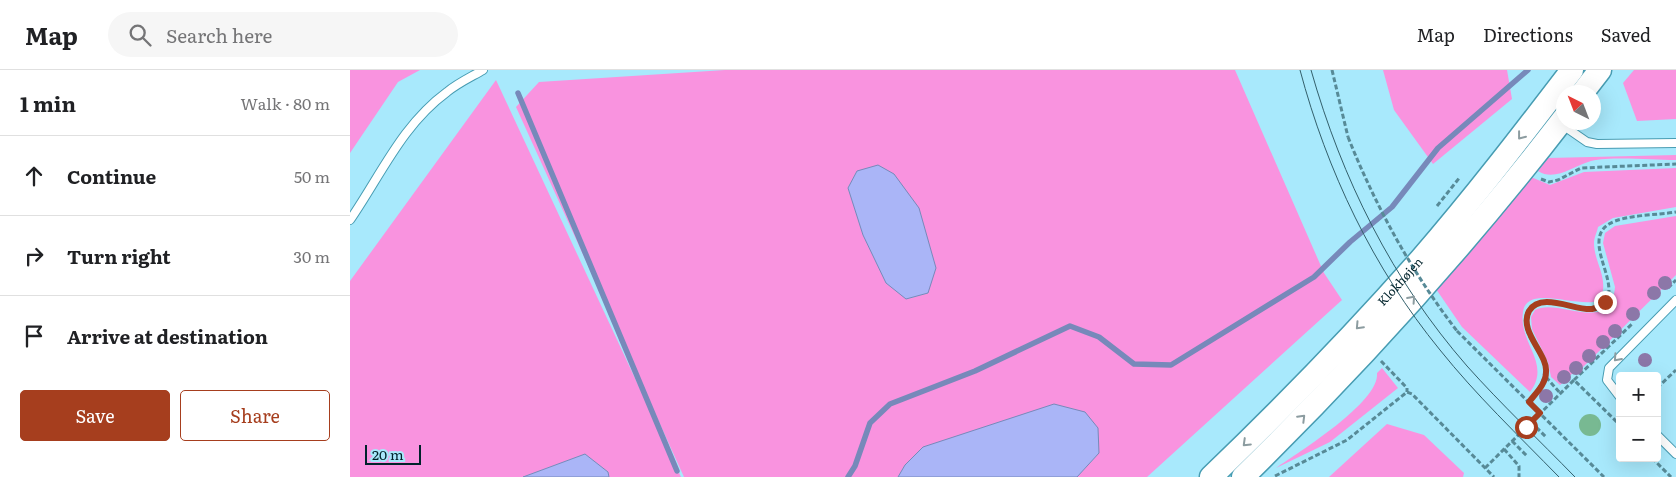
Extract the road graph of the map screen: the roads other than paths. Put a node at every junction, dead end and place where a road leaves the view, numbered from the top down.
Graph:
1 (483, 70) edge
2 (1572, 70) edge
3 (1600, 70) edge
4 (1588, 85) edge
5 (1553, 117) edge
6 (1676, 143) edge
7 (350, 220) edge
8 (1676, 300) edge
9 (1616, 392) edge
10 (1661, 439) edge
11 (1676, 454) edge
12 (1211, 477) edge
13 (1243, 477) edge

1 - 7 lane
2 - 5 street, Klokhøjen
3 - 4 street
5 - 6 lane
5 -> 12 street, Klokhøjen
13 -> 5 street, Klokhøjen
8 -> 9 lane
10 - 11 lane

